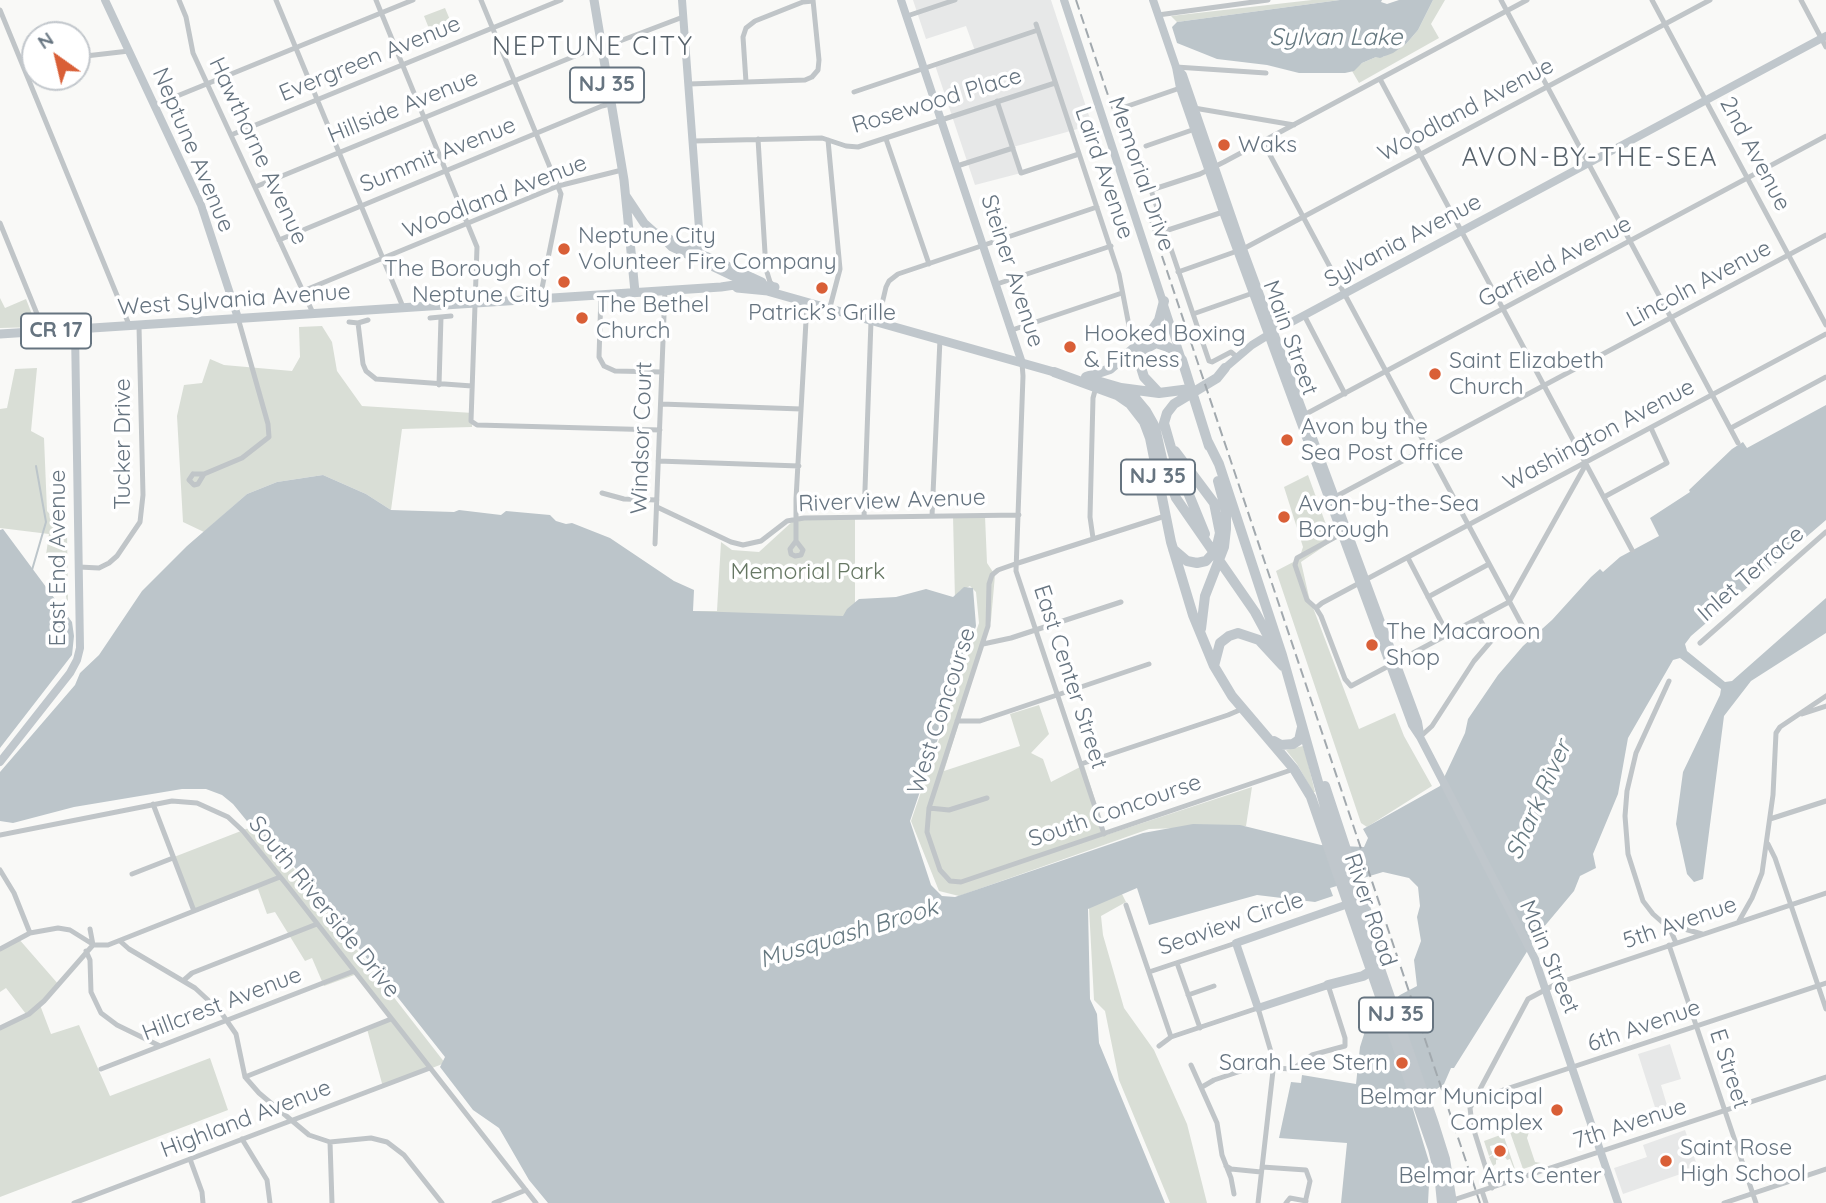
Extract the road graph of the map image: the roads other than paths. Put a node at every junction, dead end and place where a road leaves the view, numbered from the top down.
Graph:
1 (104, 0) edge
2 (179, 0) edge
3 (276, 0) edge
4 (376, 0) edge
5 (413, 0) edge
6 (481, 0) edge
7 (561, 0) edge
8 (594, 0) edge
9 (682, 0) edge
10 (901, 0) edge
11 (955, 0) edge
12 (1064, 0) edge
13 (1153, 0) edge
14 (1268, 0) edge
15 (1502, 0) edge
16 (1527, 0) edge
17 (1652, 0) edge
18 (1710, 0) edge
19 (1801, 0) edge
20 (813, 1) edge
21 (1219, 3) edge
22 (0, 10) edge
23 (1507, 11) junction
24 (381, 13) junction
25 (1158, 15) junction
26 (907, 16) junction
27 (683, 17) junction
28 (1665, 24) junction
29 (493, 28) junction
30 (1824, 41) edge
31 (296, 47) junction
32 (601, 47) junction
33 (130, 51) junction
34 (91, 55) edge
35 (21, 60) edge
36 (403, 65) junction
37 (1176, 67) junction
38 (924, 68) junction
39 (1266, 73) dead end
40 (1380, 79) junction
41 (514, 81) junction
42 (746, 82) junction
43 (1055, 83) junction
44 (207, 84) junction
45 (689, 84) junction
46 (1183, 87) junction
47 (1548, 87) junction
48 (34, 91) edge
49 (854, 92) dead end
50 (318, 100) junction
51 (1706, 100) junction
52 (998, 102) junction
53 (610, 104) junction
54 (155, 105) junction
55 (1125, 107) dead end
56 (1194, 108) junction
57 (425, 118) junction
58 (942, 121) junction
59 (1294, 125) junction
60 (1195, 129) junction
61 (536, 134) junction
62 (231, 135) junction
63 (1826, 136) edge
64 (758, 139) junction
65 (886, 139) junction
66 (828, 140) junction
67 (693, 141) junction
68 (1263, 142) junction
69 (1146, 146) dead end
70 (1013, 148) junction
71 (340, 153) junction
72 (1079, 154) junction
73 (1421, 154) junction
74 (1589, 163) junction
75 (957, 166) junction
76 (1211, 168) junction
77 (622, 170) junction
78 (446, 171) junction
79 (1748, 178) junction
80 (558, 186) junction
81 (255, 187) junction
82 (625, 195) junction
83 (362, 206) junction
84 (1097, 207) junction
85 (1223, 212) junction
86 (1303, 217) junction
87 (0, 223) edge
88 (644, 223) junction
89 (468, 224) junction
90 (1165, 231) junction
91 (1462, 231) junction
92 (629, 234) junction
93 (1826, 235) edge
94 (663, 238) junction
95 (279, 240) junction
96 (1630, 241) junction
97 (984, 246) junction
98 (1111, 246) junction
99 (1241, 250) junction
100 (698, 253) junction
101 (1789, 255) junction
102 (383, 259) junction
103 (929, 264) junction
104 (766, 269) junction
105 (1178, 272) junction
106 (753, 281) junction
107 (997, 284) junction
108 (721, 287) junction
109 (771, 289) junction
110 (665, 290) junction
111 (303, 291) junction
112 (635, 292) junction
113 (1122, 293) junction
114 (1252, 293) junction
115 (601, 294) junction
116 (1345, 294) junction
117 (540, 298) junction
118 (1164, 301) junction
119 (476, 302) junction
120 (807, 303) junction
121 (403, 307) junction
122 (830, 307) junction
123 (1503, 309) junction
124 (313, 313) junction
125 (1193, 314) junction
126 (1304, 315) junction
127 (451, 316) dead end
128 (440, 317) junction
129 (238, 318) junction
130 (430, 318) dead end
131 (1672, 318) junction
132 (368, 320) dead end
133 (875, 320) junction
134 (349, 322) dead end
135 (358, 323) junction
136 (1826, 325) edge
137 (135, 326) junction
138 (75, 330) junction
139 (1012, 330) junction
140 (44, 331) junction
141 (0, 334) edge
142 (1271, 334) junction
143 (1826, 334) edge
144 (1131, 336) dead end
145 (940, 339) junction
146 (362, 352) junction
147 (353, 353) dead end
148 (1237, 357) junction
149 (1182, 360) junction
150 (1022, 363) junction
151 (1225, 368) joint
152 (662, 372) junction
153 (1055, 372) junction
154 (1386, 372) junction
155 (1086, 377) junction
156 (1826, 377) edge
157 (439, 385) junction
158 (472, 386) junction
159 (1544, 386) junction
160 (1096, 387) junction
161 (1121, 388) junction
162 (1159, 393) junction
163 (1345, 394) junction
164 (1713, 395) junction
165 (1178, 397) junction
166 (661, 404) junction
167 (801, 409) junction
168 (1302, 416) junction
169 (1651, 428) junction
170 (1731, 428) junction
171 (660, 430) junction
172 (1208, 442) junction
173 (1169, 443) junction
174 (1738, 443) dead end
175 (1427, 449) junction
176 (659, 461) junction
177 (1586, 464) junction
178 (799, 466) junction
179 (204, 474) dead end
180 (601, 493) dead end
181 (1604, 497) junction
182 (1331, 499) junction
183 (657, 503) junction
184 (1019, 515) junction
185 (932, 516) junction
186 (1165, 516) junction
187 (864, 517) junction
188 (796, 519) junction
189 (1468, 525) junction
190 (1826, 532) edge
191 (1341, 534) junction
192 (1093, 538) junction
193 (796, 541) dead end
194 (656, 544) dead end
195 (1209, 544) junction
196 (1173, 548) junction
197 (1632, 550) dead end
198 (1408, 558) junction
199 (1489, 564) junction
200 (79, 567) junction
201 (1016, 568) junction
202 (1362, 582) junction
203 (1428, 597) junction
204 (1121, 601) dead end
205 (1509, 602) junction
206 (1316, 608) junction
207 (1479, 618) junction
208 (1035, 630) junction
209 (1201, 634) junction
210 (1448, 635) junction
211 (1529, 638) dead end
212 (1700, 643) dead end
213 (983, 644) junction
214 (1149, 664) dead end
215 (1392, 664) junction
216 (1214, 666) junction
217 (1286, 669) junction
218 (1669, 681) dead end
219 (1057, 695) junction
220 (1826, 696) edge
221 (1295, 702) junction
222 (1826, 706) edge
223 (1241, 709) junction
224 (1795, 716) junction
225 (957, 720) junction
226 (1302, 725) junction
227 (1267, 737) junction
228 (1420, 737) junction
229 (1, 761) edge
230 (1080, 764) junction
231 (1294, 769) junction
232 (987, 798) dead end
233 (1826, 801) edge
234 (153, 804) junction
235 (929, 808) junction
236 (1770, 819) junction
237 (1331, 828) junction
238 (1104, 834) junction
239 (0, 835) edge
240 (1767, 843) junction
241 (173, 858) junction
242 (0, 870) edge
243 (132, 874) dead end
244 (280, 877) junction
245 (947, 880) joint
246 (1826, 893) edge
247 (1348, 904) junction
248 (1126, 905) dead end
249 (1791, 905) junction
250 (194, 911) junction
251 (1661, 921) junction
252 (1739, 921) junction
253 (317, 924) junction
254 (90, 929) dead end
255 (30, 933) junction
256 (1702, 934) junction
257 (120, 941) junction
258 (1236, 943) junction
259 (1672, 944) junction
260 (93, 945) junction
261 (0, 949) edge
262 (86, 951) junction
263 (1177, 963) junction
264 (354, 971) junction
265 (1149, 972) junction
266 (184, 980) junction
267 (1826, 983) edge
268 (1328, 985) junction
269 (1214, 986) dead end
270 (1818, 986) junction
271 (1546, 988) junction
272 (1188, 995) junction
273 (1258, 1008) junction
274 (1826, 1009) edge
275 (391, 1019) junction
276 (228, 1021) junction
277 (1696, 1027) junction
278 (0, 1028) edge
279 (1200, 1028) junction
280 (1171, 1037) junction
281 (160, 1046) junction
282 (1159, 1046) dead end
283 (1191, 1065) dead end
284 (430, 1068) junction
285 (1274, 1068) junction
286 (1572, 1068) junction
287 (101, 1069) dead end
288 (245, 1077) junction
289 (1826, 1077) edge
290 (1202, 1087) junction
291 (1473, 1100) junction
292 (1725, 1111) junction
293 (292, 1120) junction
294 (242, 1139) junction
295 (330, 1143) junction
296 (1600, 1152) junction
297 (190, 1159) junction
298 (1226, 1166) junction
299 (1826, 1169) edge
300 (1262, 1170) junction
301 (1492, 1188) junction
302 (526, 1190) junction
303 (1482, 1191) junction
304 (1752, 1193) junction
305 (1234, 1194) dead end
306 (1466, 1195) junction
307 (1306, 1202) edge
308 (74, 1203) edge
309 (203, 1203) edge
310 (270, 1203) edge
311 (332, 1203) edge
312 (442, 1203) edge
313 (495, 1203) edge
314 (537, 1203) edge
315 (1258, 1203) edge
316 (1286, 1203) edge
317 (1444, 1203) edge
318 (1452, 1203) edge
319 (1469, 1203) edge
320 (1486, 1203) edge
321 (1618, 1203) edge
322 (1724, 1203) edge
323 (1756, 1203) edge

1 - 33 street, Neptune Avenue
2 - 44 street, Hawthorne Avenue
3 - 31 street
4 - 24 street
5 - 24 street
6 - 29 street
7 - 29 street, Evergreen Avenue
8 - 32 main road, NJ 35
9 - 27 street
10 - 26 street, Steiner Avenue
11 - 26 street
12 - 118 street, Memorial Drive
13 - 25 street, Main Street
14 - 21 street
15 - 23 street
16 - 23 street
17 - 28 street, 2nd Avenue
18 - 28 street, Woodland Avenue
19 - 30 street
20 - 42 street
20 - 42 street
21 - 25 street
22 - 35 street
23 - 40 street
23 - 47 street
24 - 31 street
24 - 36 street
25 - 37 street, Main Street
26 - 38 street, Steiner Avenue
27 - 32 street, Hillside Avenue
27 - 45 street
28 - 47 street, Woodland Avenue
28 - 51 street, 2nd Avenue
29 - 36 street, Evergreen Avenue
29 - 41 street
30 - 51 street, Sylvania Avenue
31 - 44 street
31 - 50 street
32 - 41 street, Hillside Avenue
32 - 53 main road, NJ 35
33 - 34 street
33 - 54 street, Neptune Avenue
36 - 50 street, Evergreen Avenue
36 - 57 street
37 - 39 street
37 - 46 street, Main Street
38 - 43 street, Laird Avenue
38 - 49 street
38 - 58 street, Steiner Avenue
40 - 59 street
40 - 73 street
41 - 57 street, Hillside Avenue
41 - 61 street
42 - 45 street
43 - 52 street, Rosewood Place
43 - 72 street, Laird Avenue
44 - 54 street
44 - 62 street, Hawthorne Avenue
45 - 67 street
46 - 55 street
46 - 56 street, Main Street
46 - 60 street, Main Street
47 - 73 street, Woodland Avenue
47 - 74 street
48 - 137 street
50 - 62 street, Evergreen Avenue
50 - 71 street
51 - 74 street, Sylvania Avenue
51 - 79 street, 2nd Avenue
52 - 58 street, Rosewood Place
52 - 70 street
53 - 61 street, Summit Avenue
53 - 77 main road, NJ 35
54 - 129 street, Neptune Avenue
56 - 59 street
56 - 76 street, Main Street
57 - 71 street, Hillside Avenue
57 - 78 street
58 - 65 street, Rosewood Place
58 - 75 street, Steiner Avenue
59 - 68 street
60 - 69 street
60 - 76 street, Main Street
61 - 78 street, Summit Avenue
61 - 80 street
62 - 81 street, Hawthorne Avenue
63 - 79 street, Garfield Avenue
64 - 66 street, Rosewood Place
64 - 67 street, Rosewood Place
64 - 104 street
65 - 66 street, Rosewood Place
65 - 103 street
66 - 122 street
67 - 100 street
68 - 76 street
68 - 86 street
70 - 72 street
70 - 75 street
71 - 81 street, Hillside Avenue
71 - 83 street
72 - 84 street, Laird Avenue
73 - 86 street, Woodland Avenue
73 - 91 street
74 - 91 street, Sylvania Avenue
74 - 96 street
75 - 97 street, Steiner Avenue
76 - 85 street, Main Street
76 - 90 street
76 - 99 street, Main Street
77 - 80 street, Woodland Avenue
77 - 82 main road, NJ 35
78 - 83 street, Summit Avenue
78 - 89 street
79 - 96 street, Garfield Avenue
79 - 101 street, 2nd Avenue
80 - 89 street, Woodland Avenue
80 - 117 street
81 - 95 street, Hawthorne Avenue
82 - 88 main road, NJ 35
82 - 92 main road
83 - 95 street, Summit Avenue
83 - 102 street
84 - 97 street
84 - 98 street, Laird Avenue
85 - 90 street
85 - 99 street, Main Street
86 - 99 street, Woodland Avenue
86 - 116 street
87 - 140 street
88 - 92 main road
88 - 94 main road, NJ 35
89 - 102 street, Woodland Avenue
89 - 119 street
90 - 105 street
91 - 116 street, Sylvania Avenue
91 - 123 street
92 - 112 main road
93 - 101 street, Lincoln Avenue
94 - 100 main road, NJ 35
94 - 106 main road, NJ 35
95 - 111 street, Hawthorne Avenue
96 - 123 street, Garfield Avenue
96 - 131 street
97 - 103 street
97 - 107 street, Steiner Avenue
98 - 107 street
98 - 113 street, Laird Avenue
99 - 105 street, Woodland Avenue
99 - 114 street, Main Street
99 - 142 street, Main Street
100 - 106 main road, NJ 35
101 - 131 street, Lincoln Avenue
101 - 136 street, 2nd Avenue
102 - 111 street, Woodland Avenue
102 - 121 street
103 - 133 street
104 - 106 street
104 - 109 street
105 - 125 street
106 - 108 main road, West Sylvania Avenue / CR 17
106 - 109 main road, West Sylvania Avenue / CR 17
107 - 139 street, Steiner Avenue
108 - 109 main road, West Sylvania Avenue / CR 17
108 - 110 main road, West Sylvania Avenue / CR 17
109 - 120 main road, NJ 35
109 - 122 main road, NJ 35
110 - 112 main road, West Sylvania Avenue / CR 17
110 - 152 street, Windsor Court
111 - 124 street, Hawthorne Avenue
112 - 115 main road, West Sylvania Avenue / CR 17
113 - 139 street
113 - 144 street, Laird Avenue
114 - 125 street
114 - 142 street, Main Street
115 - 117 main road, West Sylvania Avenue / CR 17
115 - 152 street
116 - 126 street, Sylvania Avenue
116 - 154 street
117 - 119 main road, West Sylvania Avenue / CR 17
118 - 149 street, Memorial Drive
118 - 155 highway
119 - 121 main road, West Sylvania Avenue / CR 17
119 - 158 street
120 - 122 main road, NJ 35
120 - 167 street
121 - 124 main road, West Sylvania Avenue / CR 17
122 - 133 main road, NJ 35
123 - 154 street, Garfield Avenue
123 - 159 street
124 - 129 main road, West Sylvania Avenue / CR 17
125 - 148 street
126 - 142 street, Sylvania Avenue
126 - 163 street
127 - 128 street
128 - 130 street
128 - 157 street
129 - 137 main road, West Sylvania Avenue / CR 17
129 - 179 street
131 - 159 street, Lincoln Avenue
131 - 164 street
132 - 135 street
133 - 145 main road, NJ 35
133 - 187 street
134 - 135 street
135 - 146 street
137 - 138 main road, West Sylvania Avenue / CR 17
137 - 200 street, Tucker Drive
138 - 140 main road, West Sylvania Avenue / CR 17
138 - 200 street, East End Avenue / CR 17
139 - 150 street, Steiner Avenue
140 - 141 main road, West Sylvania Avenue / CR 17
142 - 148 street, Sylvania Avenue
142 - 168 street, Main Street
143 - 164 street, Washington Avenue
145 - 150 main road, NJ 35
145 - 185 street
146 - 147 street
146 - 157 street
148 - 151 street, Sylvania Avenue
149 - 162 highway
149 - 172 highway
150 - 153 main road, NJ 35
150 - 184 street, Steiner Avenue
151 - 165 highway
152 - 166 street, Windsor Court
153 - 155 highway, NJ 35
153 - 160 highway, NJ 35
154 - 163 street, Garfield Avenue
154 - 175 street
155 - 161 highway, NJ 35
156 - 170 street
157 - 158 street
158 - 171 street
159 - 175 street, Lincoln Avenue
159 - 177 street
160 - 186 highway, NJ 35
160 - 192 street
161 - 162 highway
161 - 195 highway, NJ 35
162 - 165 highway
163 - 168 street, Garfield Avenue
164 - 169 street, Washington Avenue
164 - 170 street
165 - 173 highway
166 - 167 street
166 - 171 street, Windsor Court
167 - 178 street
168 - 182 street, Main Street
169 - 177 street, Washington Avenue
169 - 181 street
170 - 174 street
171 - 176 street, Windsor Court
172 - 209 highway
172 - 217 highway
173 - 195 highway
173 - 196 highway
175 - 182 street, Lincoln Avenue
175 - 189 street
176 - 178 street
176 - 183 street, Windsor Court
177 - 181 street
177 - 189 street, Washington Avenue
177 - 205 street
178 - 188 street
180 - 183 street
181 - 197 street
182 - 191 street, Main Street
182 - 202 street, Main Street
183 - 188 street, Riverview Avenue
183 - 194 street, Windsor Court
184 - 185 street, Riverview Avenue
184 - 201 street, Steiner Avenue
185 - 187 street, Riverview Avenue
186 - 192 street
186 - 196 highway, NJ 35
187 - 188 street, Riverview Avenue
188 - 193 street
189 - 198 street, Washington Avenue
189 - 199 street
190 - 212 street, Inlet Terrace
191 - 202 street, Main Street
191 - 206 street
192 - 201 street
195 - 217 highway, NJ 35
196 - 209 highway, NJ 35
198 - 202 street, Washington Avenue
198 - 203 street
199 - 203 street
199 - 205 street
200 - 229 street, East End Avenue / CR 17
201 - 208 street, East Center Street
201 - 213 street, West Concourse
202 - 206 street, Washington Avenue
202 - 215 street, Main Street
203 - 210 street
204 - 208 street
205 - 207 street
205 - 211 street
206 - 215 street
207 - 210 street
207 - 228 street
208 - 213 street
208 - 219 street, East Center Street
209 - 216 highway, NJ 35
210 - 215 street
213 - 225 street, West Concourse
214 - 219 street
215 - 228 street, Main Street
216 - 217 highway
216 - 223 highway, NJ 35
217 - 221 highway, NJ 35
218 - 251 street
219 - 225 street
219 - 230 street, East Center Street
220 - 224 street
221 - 226 highway, NJ 35
221 - 237 highway
222 - 224 street
223 - 227 highway, NJ 35
223 - 230 street
224 - 236 street
225 - 235 street, West Concourse
226 - 227 highway
226 - 237 highway, NJ 35
227 - 231 highway, NJ 35
228 - 271 street, Main Street
230 - 238 street, East Center Street
231 - 237 highway, NJ 35
231 - 238 street, South Concourse
232 - 235 street
233 - 236 street
234 - 239 street, South Riverside Drive
234 - 241 street
234 - 244 street, South Riverside Drive
235 - 245 street, West Concourse
236 - 240 street
237 - 247 highway, River Road / NJ 35
237 - 268 highway
237 - 318 highway, NJ 35
238 - 245 street, South Concourse
240 - 249 street
240 - 252 street
241 - 243 street
241 - 250 street
242 - 255 street
244 - 250 street
244 - 253 street, South Riverside Drive
246 - 249 street, 5th Avenue
247 - 258 street, Seaview Circle
247 - 317 highway, River Road / NJ 35
248 - 265 street
249 - 252 street, 5th Avenue
249 - 270 street
250 - 257 street
251 - 256 street
251 - 259 street
252 - 256 street, 5th Avenue
253 - 264 street, South Riverside Drive
253 - 266 street
254 - 260 street
255 - 260 street
255 - 261 street
256 - 259 street, 5th Avenue
257 - 260 street
257 - 266 street
258 - 263 street, Seaview Circle
258 - 273 street
259 - 271 street, 5th Avenue
259 - 277 street, E Street
260 - 262 street
262 - 278 street
262 - 281 street
263 - 265 street, Seaview Circle
263 - 272 street
264 - 275 street, South Riverside Drive
264 - 276 street, Hillcrest Avenue
265 - 280 street, Seaview Circle
266 - 276 street
267 - 270 street, 6th Avenue
268 - 273 street
268 - 285 street
269 - 272 street
270 - 274 street
270 - 277 street, 6th Avenue
271 - 286 street, Main Street
271 - 291 street
272 - 279 street
273 - 279 street
273 - 285 street
275 - 284 street, South Riverside Drive
275 - 288 street
276 - 281 street, Hillcrest Avenue
276 - 288 street
277 - 286 street, 6th Avenue
277 - 292 street, E Street
279 - 280 street
280 - 282 street
281 - 287 street, Hillcrest Avenue
283 - 290 street
284 - 293 street, Highland Avenue
284 - 302 street, South Riverside Drive
285 - 290 street
285 - 300 street
286 - 291 street, 6th Avenue
286 - 296 street, Main Street
288 - 293 street
289 - 292 street, 7th Avenue
290 - 298 street
291 - 301 street
292 - 296 street, 7th Avenue
292 - 304 street, E Street
293 - 294 street, Highland Avenue
293 - 295 street
294 - 297 street, Highland Avenue
294 - 310 street
295 - 311 street
295 - 312 street
296 - 301 street, 7th Avenue
296 - 321 street, Main Street
297 - 308 street, Highland Avenue
297 - 309 street
298 - 300 street
298 - 305 street
299 - 304 street
300 - 307 street
300 - 315 street
301 - 303 street, 7th Avenue
302 - 313 street
302 - 314 street, South Riverside Drive
303 - 306 street, 7th Avenue
303 - 320 street
304 - 322 street
304 - 323 street, E Street
306 - 317 street, 7th Avenue
306 - 319 street
307 - 316 street

